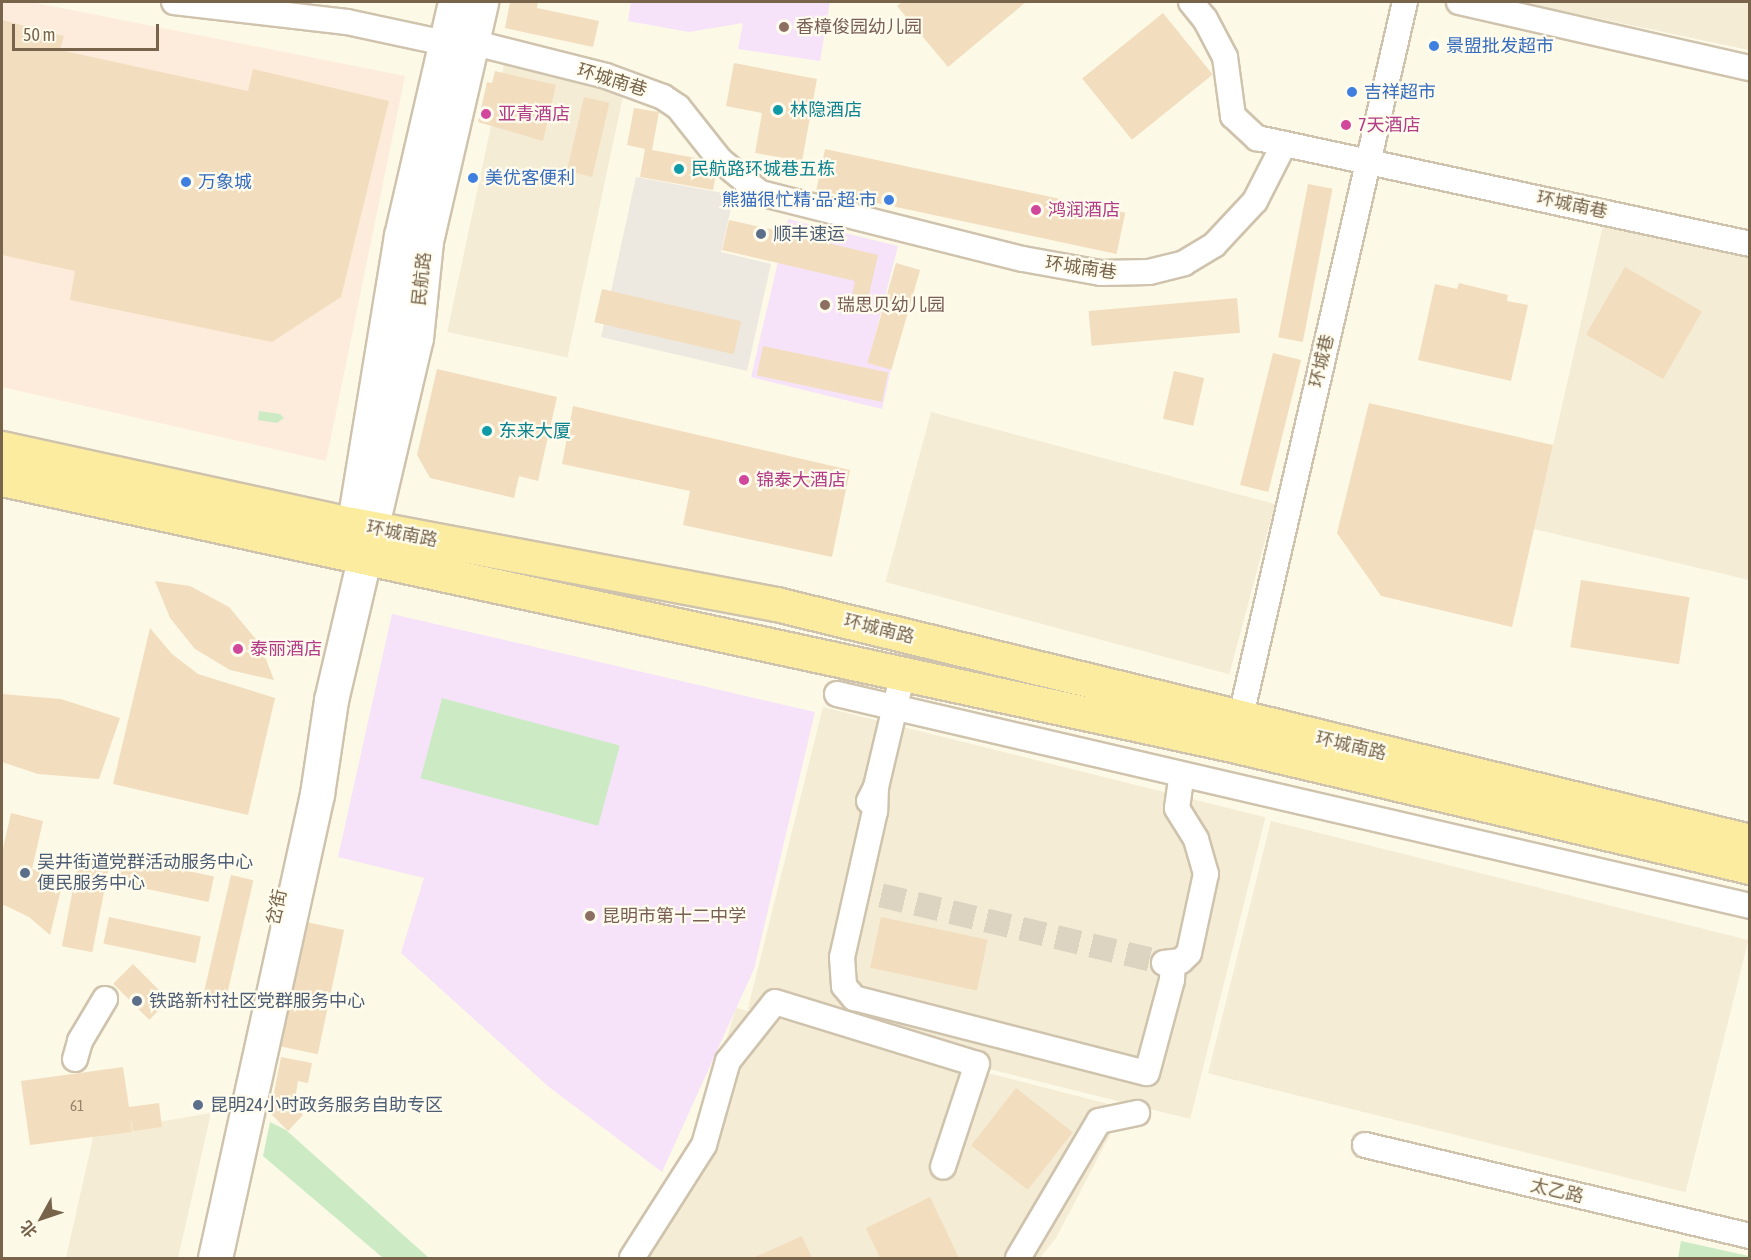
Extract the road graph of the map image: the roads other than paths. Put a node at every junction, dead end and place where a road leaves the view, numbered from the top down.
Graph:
1 (174, 2) edge
2 (455, 2) edge
3 (481, 2) edge
4 (1191, 2) edge
5 (1405, 2) edge
6 (1459, 2) edge
7 (458, 42) junction
8 (1749, 68) edge
9 (1284, 144) junction
10 (1370, 161) junction
11 (1749, 244) edge
12 (2, 448) edge
13 (2, 479) edge
14 (359, 541) junction
15 (903, 673) junction
16 (837, 694) dead end
17 (895, 707) junction
18 (1240, 720) junction
19 (1182, 774) junction
20 (876, 787) junction
21 (1749, 841) edge
22 (1749, 867) edge
23 (846, 887) dead end
24 (1749, 906) edge
25 (105, 999) dead end
26 (75, 1059) dead end
27 (1137, 1113) dead end
28 (1365, 1145) dead end
29 (944, 1167) dead end
30 (1749, 1236) edge
31 (200, 1258) edge
32 (215, 1258) edge
33 (632, 1258) edge
34 (1018, 1258) edge

1 - 7 street, 环城南巷
2 - 7 street, 民航路
3 - 7 street, 民航路
4 - 9 street
5 - 10 street, 环城巷
6 - 8 street
7 - 9 street, 环城南巷
7 - 14 street, 民航路
9 - 10 street, 环城南巷
10 - 11 street, 环城南巷
10 - 18 street, 环城巷
12 - 14 main road, 环城南路
13 - 14 main road, 环城南路
14 - 15 main road, 环城南路
14 - 18 main road, 环城南路
14 - 31 street, 岔街
14 - 32 street, 岔街
15 - 17 street
15 - 22 main road, 环城南路
16 - 17 street
17 - 19 street
17 - 20 street
18 - 21 main road, 环城南路
19 - 20 street
19 - 24 street
20 - 23 street
25 - 26 street
27 - 34 street
28 - 30 street, 太乙路
29 - 33 street

